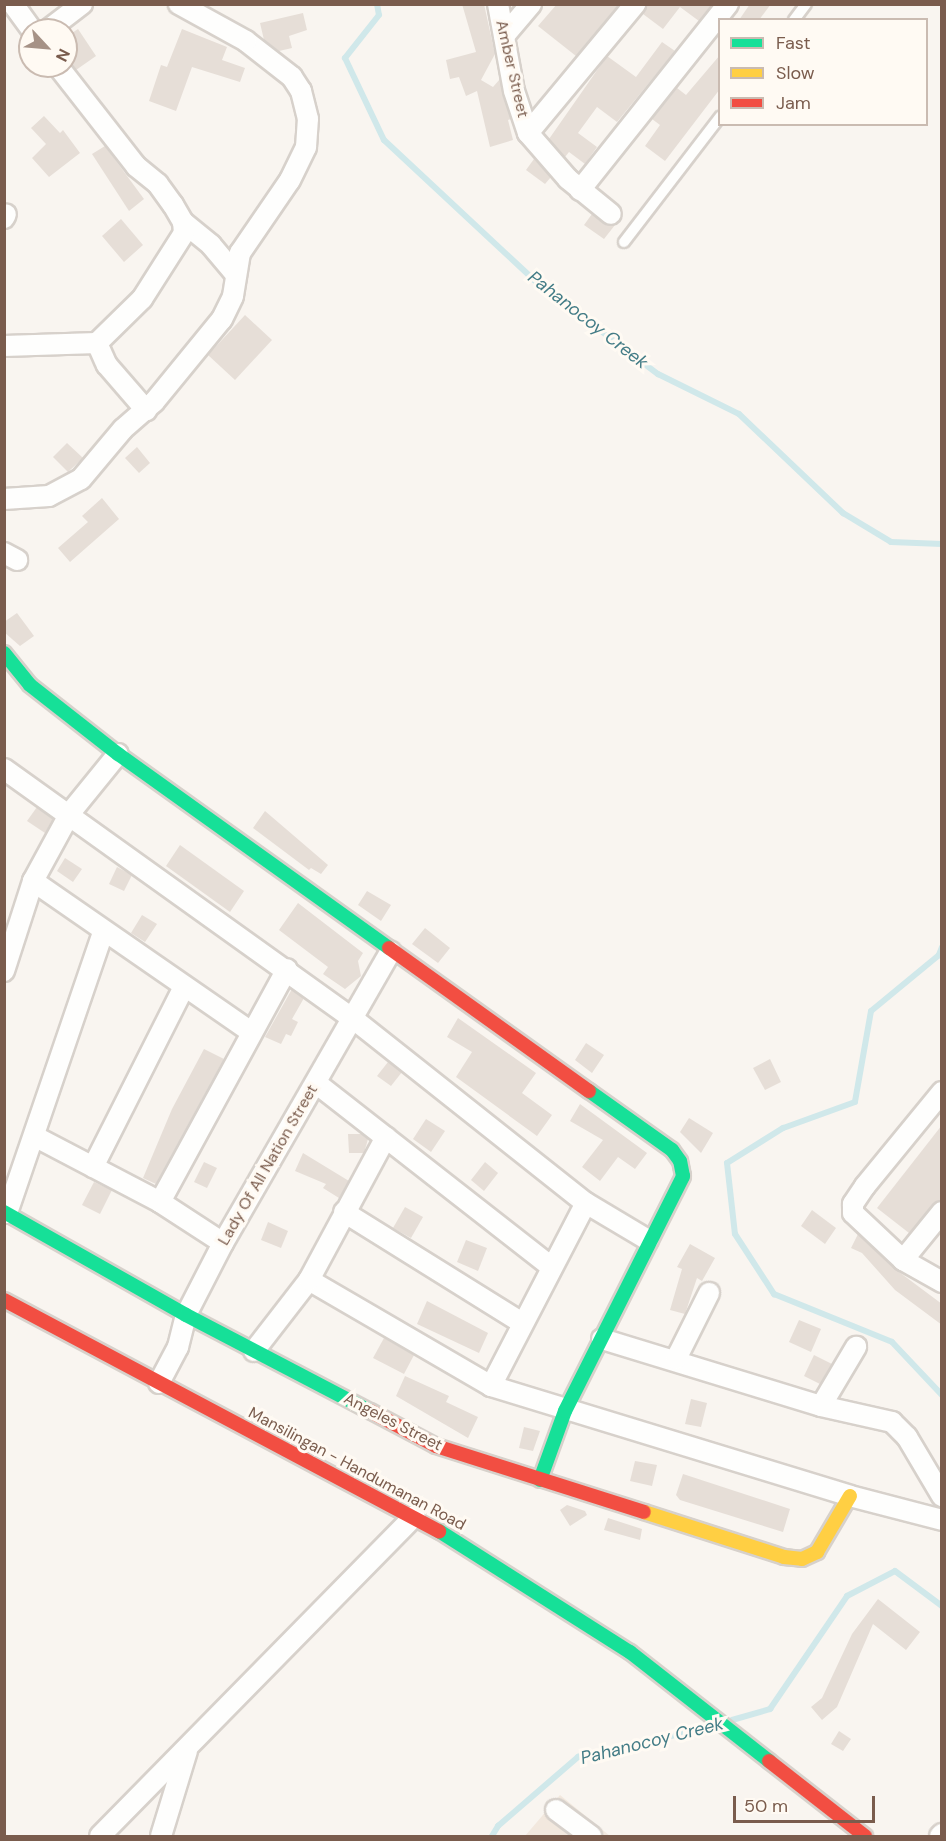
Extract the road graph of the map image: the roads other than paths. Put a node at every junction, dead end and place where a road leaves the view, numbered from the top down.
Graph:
1 (13, 4) edge
2 (82, 4) edge
3 (179, 4) edge
4 (498, 4) edge
5 (531, 4) edge
6 (635, 4) edge
7 (728, 4) edge
8 (806, 4) edge
9 (23, 18) edge
10 (64, 18) edge
11 (796, 18) edge
12 (504, 36) junction
13 (67, 78) edge
14 (718, 120) edge
15 (528, 133) junction
16 (580, 190) junction
17 (611, 214) dead end
18 (183, 222) junction
19 (624, 242) dead end
20 (234, 274) junction
21 (98, 343) junction
22 (4, 346) edge
23 (146, 410) junction
24 (4, 499) edge
25 (4, 653) edge
26 (117, 754) junction
27 (4, 769) edge
28 (70, 813) junction
29 (33, 881) junction
30 (104, 932) junction
31 (390, 952) junction
32 (287, 969) junction
33 (4, 971) edge
34 (183, 989) junction
35 (351, 1017) junction
36 (250, 1031) junction
37 (316, 1083) junction
38 (942, 1092) edge
39 (34, 1136) junction
40 (386, 1137) junction
41 (93, 1167) junction
42 (160, 1202) junction
43 (586, 1203) junction
44 (344, 1212) junction
45 (942, 1212) edge
46 (6, 1213) edge
47 (648, 1240) junction
48 (223, 1243) junction
49 (903, 1260) junction
50 (550, 1266) junction
51 (309, 1280) junction
52 (942, 1282) edge
53 (709, 1293) dead end
54 (4, 1300) edge
55 (186, 1315) junction
56 (521, 1322) junction
57 (602, 1339) junction
58 (856, 1347) dead end
59 (254, 1351) junction
60 (676, 1359) junction
61 (159, 1383) junction
62 (491, 1386) junction
63 (821, 1406) junction
64 (565, 1411) junction
65 (540, 1480) junction
66 (850, 1496) junction
67 (942, 1496) edge
68 (416, 1516) junction
69 (942, 1520) edge
70 (188, 1748) junction
71 (556, 1810) dead end
72 (100, 1836) edge
73 (161, 1836) edge
74 (591, 1836) edge
75 (865, 1836) edge

1 - 9 street
2 - 10 street
3 - 20 street
4 - 12 street, Amber Street
5 - 12 street
6 - 15 street
7 - 16 street
8 - 11 lane
12 - 15 street, Amber Street
13 - 18 street
14 - 19 lane
15 - 16 street
16 - 17 street
18 - 20 street
18 - 21 street
20 - 23 street
21 - 22 street
21 - 23 street
23 - 24 street
25 - 26 street
26 - 28 street
26 - 31 street
27 - 28 street
28 - 29 street
28 - 32 street
29 - 30 street
29 - 33 street
30 - 34 street
30 - 39 street
31 - 35 street, Lady Of All Nation Street
31 - 47 street
32 - 35 street
32 - 36 street
34 - 36 street
34 - 41 street
35 - 37 street, Lady Of All Nation Street
35 - 43 street
36 - 42 street
37 - 40 street
37 - 48 street, Lady Of All Nation Street
38 - 49 street
39 - 41 street
39 - 46 street
40 - 44 street
40 - 50 street
41 - 42 street
42 - 48 street
43 - 47 street
43 - 50 street
44 - 51 street
44 - 56 street
45 - 49 street
46 - 55 street, Angeles Street
47 - 57 street
48 - 55 street, Lady Of All Nation Street
49 - 52 street
50 - 56 street
51 - 59 street
51 - 62 street
53 - 60 street
54 - 61 street, Mansilingan - Handumanan Road
55 - 59 street, Angeles Street
55 - 61 street, Lady Of All Nation Street
56 - 62 street
57 - 60 street
57 - 64 street
58 - 63 street
59 - 65 street, Angeles Street
60 - 63 street
61 - 68 street, Mansilingan - Handumanan Road
62 - 64 street
63 - 67 street
64 - 65 street
64 - 66 street
65 - 66 street, Angeles Street
66 - 69 street
68 - 70 street
68 - 75 street, Mansilingan - Handumanan Road
70 - 72 street
70 - 73 street
71 - 74 street

